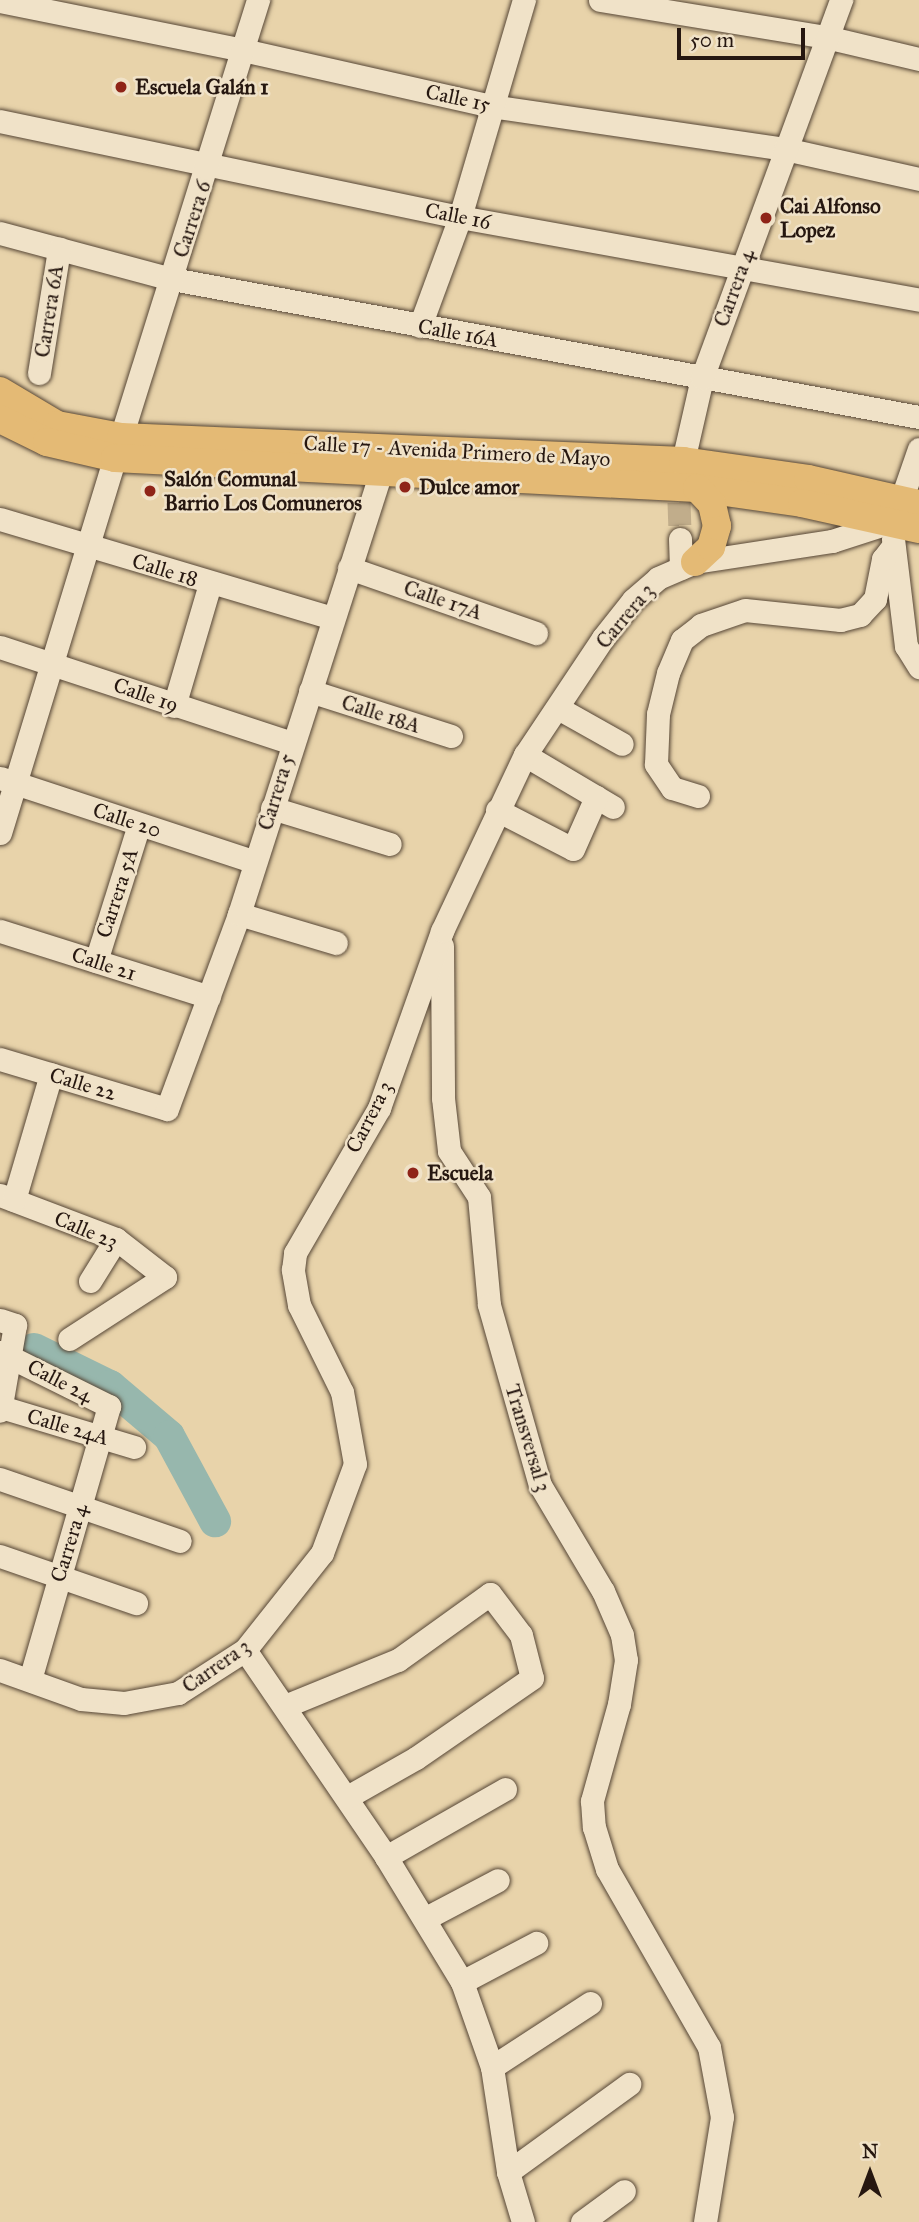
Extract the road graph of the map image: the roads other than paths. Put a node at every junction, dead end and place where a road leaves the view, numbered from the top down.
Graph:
1 (258, 0) edge
2 (524, 0) edge
3 (600, 0) edge
4 (841, 0) edge
5 (0, 1) edge
6 (826, 37) junction
7 (243, 50) junction
8 (919, 59) edge
9 (491, 106) junction
10 (0, 121) edge
11 (785, 149) junction
12 (209, 167) junction
13 (919, 179) edge
14 (460, 217) junction
15 (0, 233) edge
16 (59, 249) junction
17 (742, 265) junction
18 (172, 279) junction
19 (919, 300) edge
20 (420, 326) junction
21 (39, 373) dead end
22 (702, 378) junction
23 (0, 391) edge
24 (919, 416) edge
25 (0, 419) edge
26 (118, 447) junction
27 (685, 470) junction
28 (380, 474) junction
29 (908, 499) edge
30 (0, 519) edge
31 (88, 547) junction
32 (685, 556) junction
33 (349, 568) junction
34 (210, 584) junction
35 (332, 618) junction
36 (536, 632) dead end
37 (0, 647) edge
38 (53, 663) junction
39 (916, 665) edge
40 (310, 691) junction
41 (174, 706) junction
42 (558, 708) junction
43 (451, 736) dead end
44 (292, 743) junction
45 (622, 744) dead end
46 (525, 755) junction
47 (8, 780) edge
48 (698, 796) dead end
49 (272, 808) junction
50 (498, 810) junction
51 (139, 825) junction
52 (0, 833) edge
53 (390, 844) dead end
54 (255, 862) junction
55 (239, 914) junction
56 (0, 931) edge
57 (442, 931) junction
58 (336, 943) dead end
59 (96, 961) junction
60 (209, 997) junction
61 (0, 1059) edge
62 (51, 1074) junction
63 (167, 1109) joint
64 (7, 1198) edge
65 (116, 1239) junction
66 (90, 1282) dead end
67 (7, 1323) edge
68 (69, 1339) dead end
69 (5, 1354) edge
70 (109, 1406) joint
71 (0, 1410) edge
72 (101, 1437) junction
73 (134, 1447) dead end
74 (0, 1479) edge
75 (79, 1509) junction
76 (180, 1541) dead end
77 (0, 1556) edge
78 (57, 1579) junction
79 (136, 1604) dead end
80 (245, 1650) junction
81 (0, 1670) edge
82 (30, 1680) junction
83 (285, 1706) junction
84 (505, 1789) dead end
85 (347, 1797) junction
86 (386, 1857) junction
87 (498, 1880) dead end
88 (426, 1918) junction
89 (536, 1943) dead end
90 (462, 1982) junction
91 (590, 2003) dead end
92 (492, 2067) junction
93 (629, 2084) dead end
94 (508, 2172) junction
95 (624, 2191) dead end
96 (523, 2222) edge
97 (582, 2222) edge
98 (705, 2222) edge

1 - 7 street, Carrera 6
2 - 9 street
3 - 6 street
4 - 6 street, Carrera 4
5 - 7 street, Calle 15
6 - 8 street
6 - 11 street, Carrera 4
7 - 9 street, Calle 15
7 - 12 street, Carrera 6
9 - 11 street, Calle 15
9 - 14 street
10 - 12 street, Calle 16
11 - 13 street, Calle 15
11 - 17 street, Carrera 4
12 - 14 street, Calle 16
12 - 18 street, Carrera 6
14 - 17 street, Calle 16
14 - 20 street
15 - 16 street, Calle 16A
16 - 18 street, Calle 16A
16 - 21 street, Carrera 6A
17 - 19 street, Calle 16
17 - 22 street, Carrera 4
18 - 20 street, Calle 16A
18 - 26 street, Carrera 6
20 - 22 street, Calle 16A
22 - 24 street, Calle 16A
22 - 27 street, Carrera 4
23 - 26 main road, Calle 17 - Avenida Primero de Mayo
25 - 26 main road, Calle 17 - Avenida Primero de Mayo
26 - 27 main road, Calle 17 - Avenida Primero de Mayo
26 - 28 main road, Calle 17 - Avenida Primero de Mayo
26 - 31 street, Carrera 6
27 - 28 main road, Calle 17 - Avenida Primero de Mayo
27 - 29 main road, Calle 17 - Avenida Primero de Mayo
27 - 32 main road
28 - 33 street, Carrera 5
29 - 32 street, Carrera 3
29 - 39 street
29 - 48 street
30 - 31 street, Calle 18
31 - 34 street, Calle 18
31 - 38 street, Carrera 6
32 - 42 street, Carrera 3
33 - 35 street, Carrera 5
33 - 36 street, Calle 17A
34 - 35 street, Calle 18
34 - 41 street
35 - 40 street, Carrera 5
37 - 38 street, Calle 19
38 - 41 street, Calle 19
38 - 47 street, Carrera 6
40 - 43 street, Calle 18A
40 - 44 street, Carrera 5
41 - 44 street, Calle 19
42 - 45 street
42 - 46 street, Carrera 3
44 - 49 street, Carrera 5
46 - 50 street, Carrera 3
46 - 50 street
47 - 51 street, Calle 20
47 - 52 street, Carrera 6
49 - 53 street
49 - 54 street, Carrera 5
50 - 57 street, Carrera 3
51 - 54 street, Calle 20
51 - 59 street, Carrera 5A
54 - 55 street, Carrera 5
55 - 58 street
55 - 60 street, Carrera 5
56 - 59 street, Calle 21
57 - 80 street, Carrera 3
57 - 98 street, Transversal 3
59 - 60 street, Calle 21
60 - 63 street, Carrera 5
61 - 62 street, Calle 22
62 - 63 street, Calle 22
62 - 64 street
64 - 65 street, Calle 23
65 - 66 street
65 - 68 street, Calle 23
67 - 69 street
69 - 70 street, Calle 24
69 - 71 street
70 - 72 street, Carrera 4
71 - 72 street, Calle 24A
72 - 73 street, Calle 24A
72 - 75 street, Carrera 4
74 - 75 street
75 - 76 street
75 - 78 street, Carrera 4
77 - 78 street
78 - 79 street
78 - 82 street, Carrera 4
80 - 82 street, Carrera 3
80 - 83 street
81 - 82 street, Carrera 3
83 - 85 street
83 - 85 street
84 - 86 street
85 - 86 street
86 - 88 street
87 - 88 street
88 - 90 street
89 - 90 street
90 - 92 street
91 - 92 street
92 - 94 street
93 - 94 street
94 - 96 street
95 - 97 street

